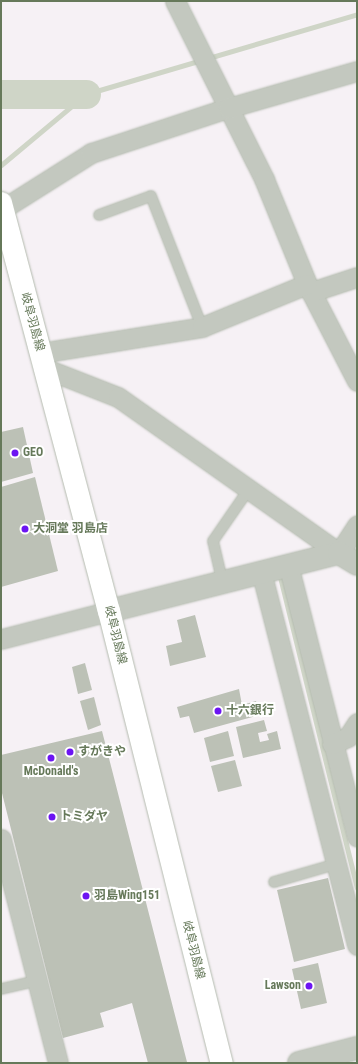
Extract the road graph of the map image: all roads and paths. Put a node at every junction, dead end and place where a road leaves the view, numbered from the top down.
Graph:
1 (175, 1) edge
2 (357, 71) edge
3 (228, 108) junction
4 (1, 207) edge
5 (99, 215) dead end
6 (357, 277) edge
7 (309, 288) junction
8 (202, 327) junction
9 (42, 361) junction
10 (357, 381) edge
11 (249, 489) junction
12 (355, 533) edge
13 (348, 558) edge
14 (289, 568) junction
15 (262, 575) junction
16 (224, 584) junction
17 (109, 611) junction
18 (1, 639) edge
19 (357, 723) edge
20 (332, 744) junction
21 (357, 837) edge
22 (1, 839) edge
23 (336, 864) junction
24 (274, 882) dead end
25 (357, 945) edge
26 (35, 981) junction
27 (1, 989) edge
28 (357, 1048) edge
29 (58, 1063) edge
30 (222, 1063) edge
31 (299, 1063) edge

1 - 3 street
2 - 3 street
3 - 4 street
3 - 7 street
4 - 9 main road, 岐阜羽島線
5 - 8 lane
6 - 7 street
7 - 8 street
7 - 10 street
8 - 9 street
9 - 11 street
9 - 17 main road, 岐阜羽島線
11 - 13 street
11 - 16 lane
12 - 13 street
13 - 14 street
14 - 15 street
14 - 20 street
15 - 16 street
15 - 23 street
16 - 17 street
17 - 18 street
17 - 30 main road, 岐阜羽島線
19 - 20 street
20 - 21 street
22 - 26 street
23 - 24 lane
23 - 25 street
26 - 27 lane
26 - 29 street
28 - 31 street

